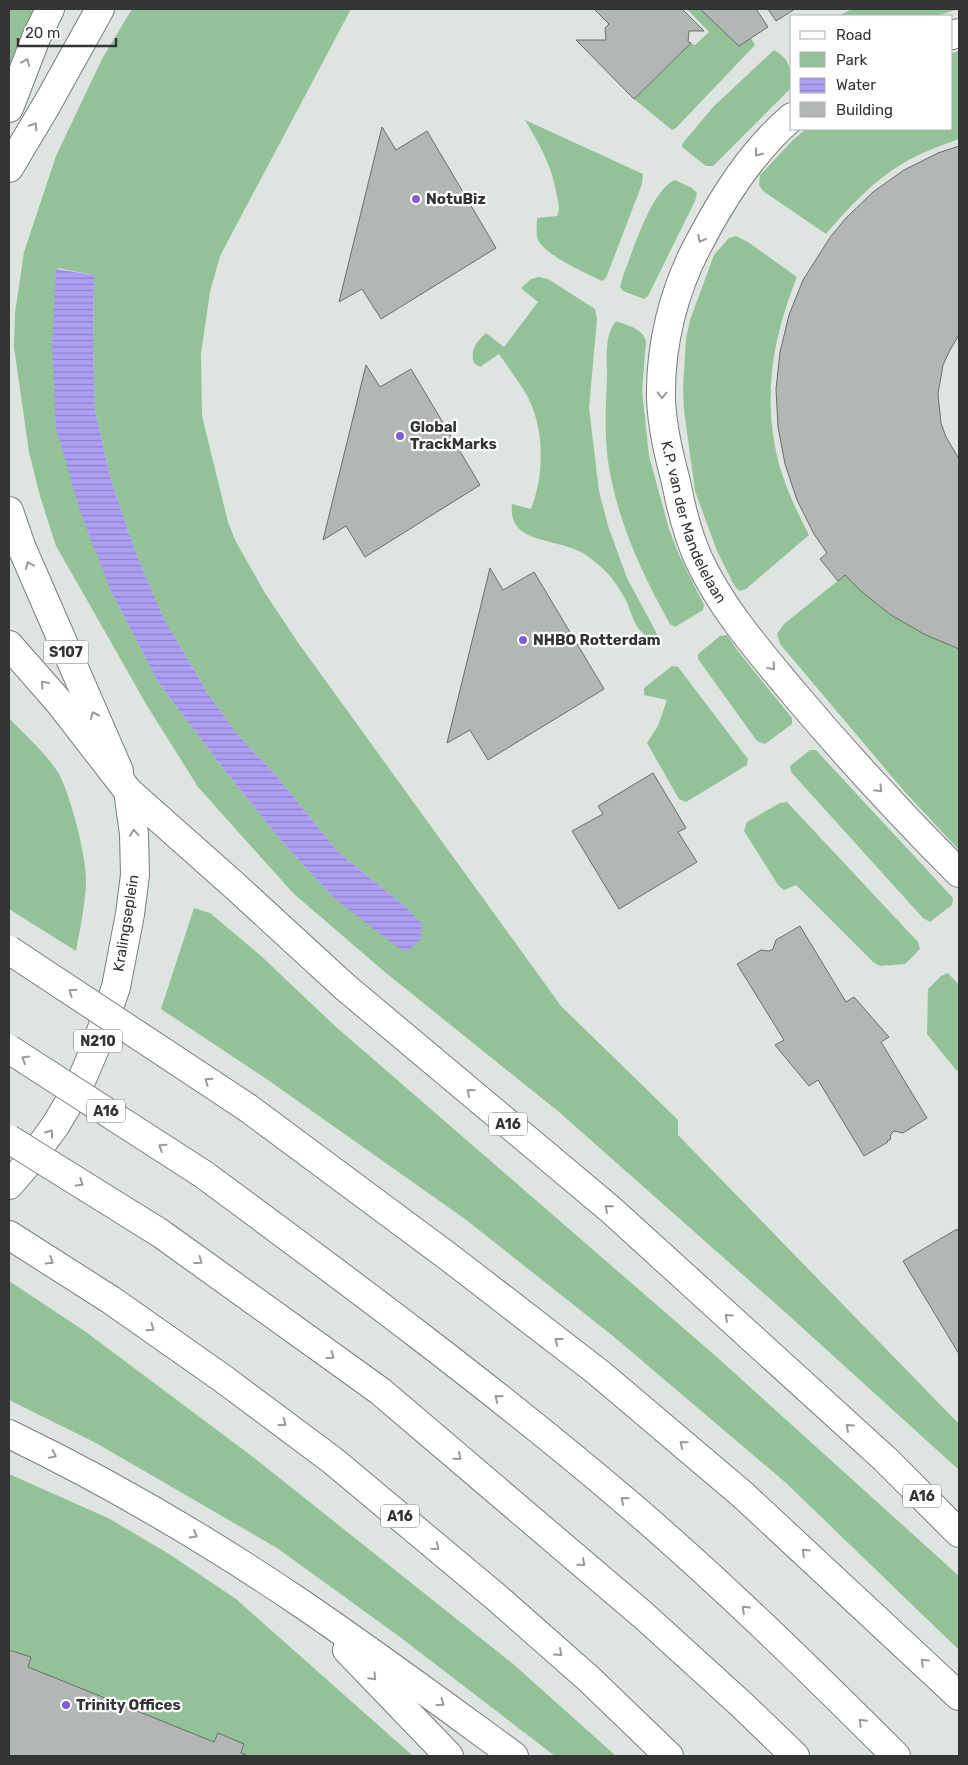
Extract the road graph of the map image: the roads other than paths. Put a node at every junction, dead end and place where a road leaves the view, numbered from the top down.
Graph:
1 (50, 9) edge
2 (100, 9) edge
3 (9, 108) edge
4 (790, 119) edge
5 (9, 168) edge
6 (9, 511) edge
7 (9, 645) edge
8 (128, 791) junction
9 (959, 873) edge
10 (9, 950) edge
11 (9, 1049) edge
12 (9, 1139) edge
13 (9, 1185) edge
14 (9, 1235) edge
15 (9, 1434) edge
16 (959, 1533) edge
17 (302, 1604) junction
18 (959, 1696) edge
19 (449, 1756) edge
20 (514, 1756) edge
21 (669, 1756) edge
22 (795, 1756) edge
23 (896, 1756) edge

3 -> 1 main road
5 -> 2 main road
4 -> 9 main road, K.P. van der Mandelelaan
8 -> 6 main road, S107
8 -> 7 main road, Kralingseplein / N210
13 -> 8 main road, Kralingseplein / N210
16 -> 8 main road, A16
18 -> 10 main road, bridge
23 -> 11 main road, A16, bridge
12 -> 22 main road, bridge
14 -> 21 main road, A16
15 -> 17 main road
17 -> 19 main road
17 -> 20 main road

